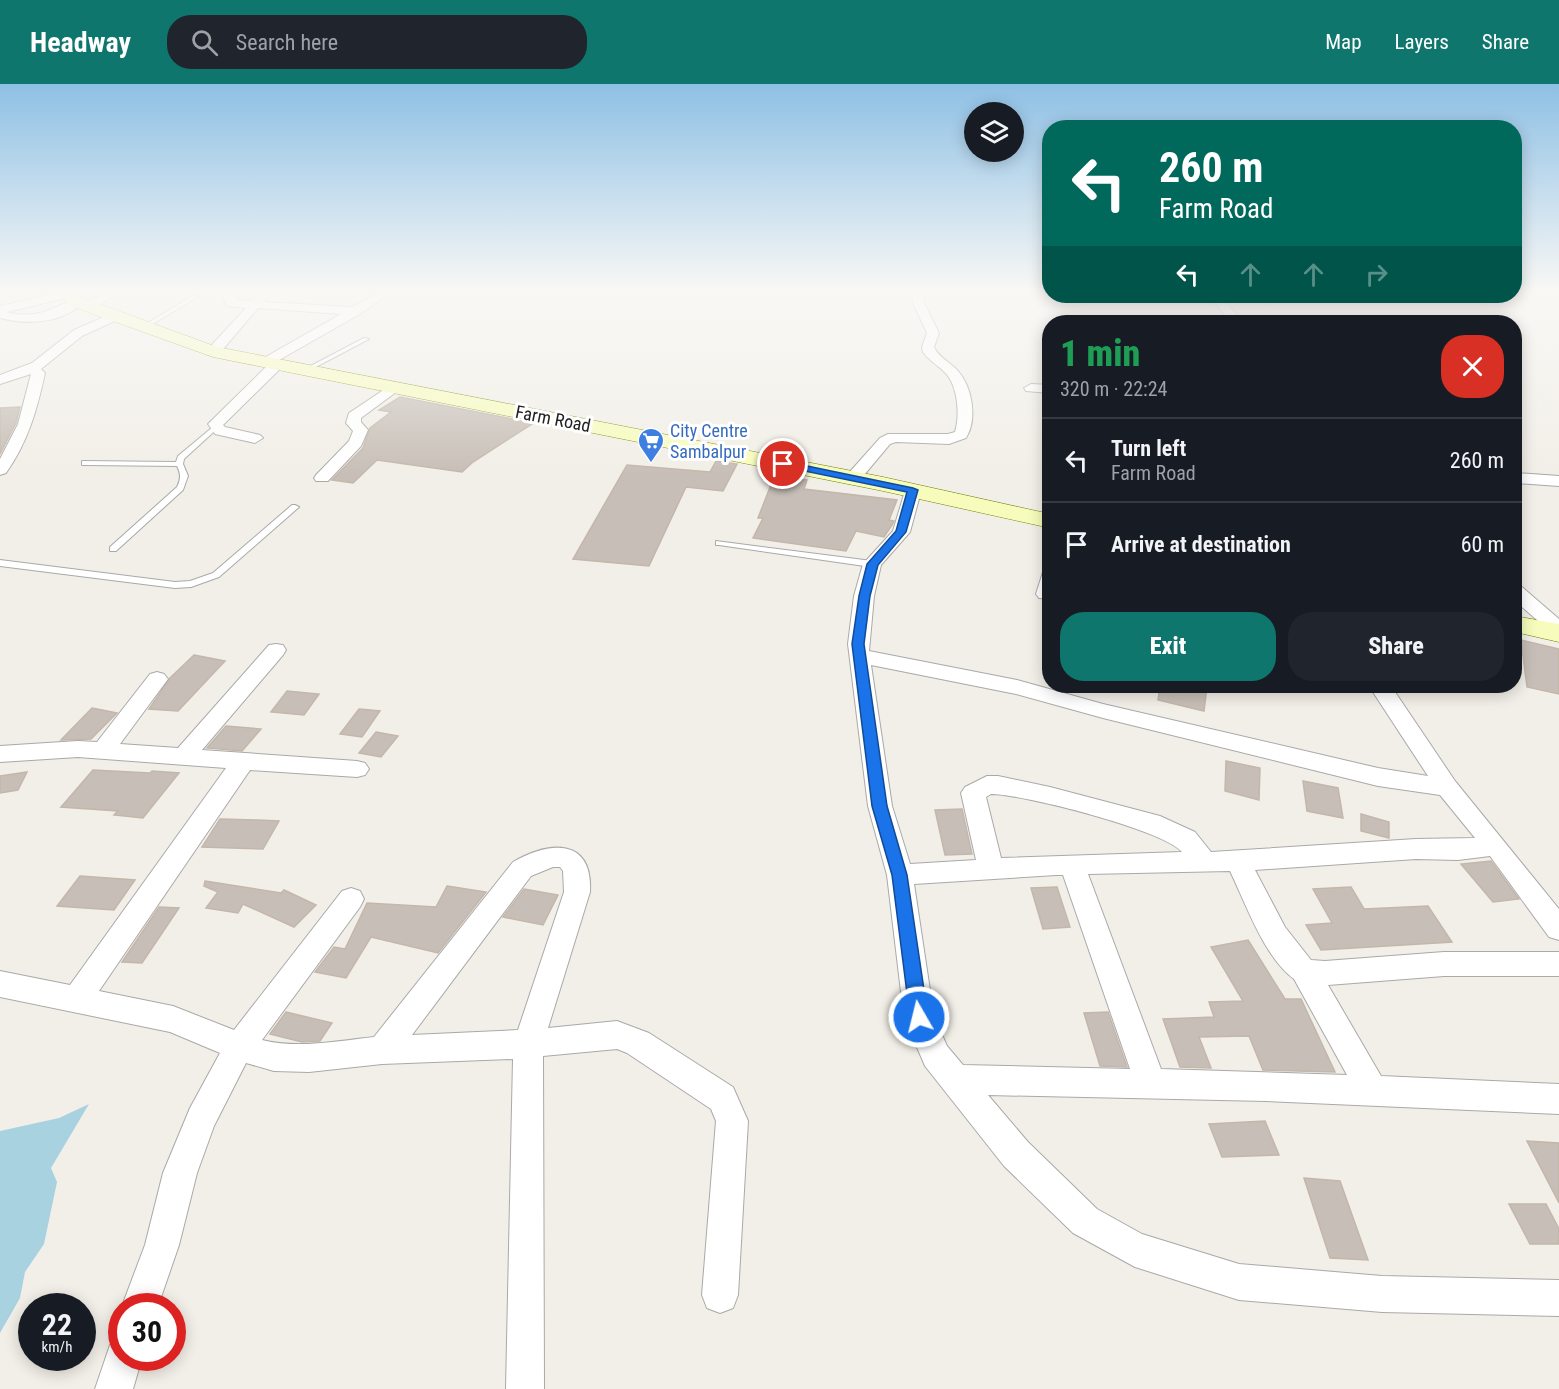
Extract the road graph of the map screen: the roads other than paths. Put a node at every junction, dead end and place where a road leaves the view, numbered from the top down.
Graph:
1 (55, 352) edge
2 (213, 352) edge
3 (290, 352) edge
4 (341, 352) edge
5 (930, 352) edge
6 (272, 363) junction
7 (36, 366) junction
8 (306, 370) junction
9 (0, 380) edge
10 (394, 387) junction
11 (1031, 388) dead end
12 (1042, 389) edge
13 (216, 428) junction
14 (255, 438) dead end
15 (85, 463) dead end
16 (179, 464) junction
17 (0, 470) edge
18 (321, 478) dead end
19 (854, 478) junction
20 (1522, 478) edge
21 (1559, 481) edge
22 (913, 490) junction
23 (295, 507) dead end
24 (1042, 519) edge
25 (719, 543) dead end
26 (113, 549) dead end
27 (0, 563) edge
28 (872, 564) junction
29 (1522, 597) edge
30 (1522, 625) edge
31 (1559, 631) edge
32 (276, 650) dead end
33 (860, 656) junction
34 (157, 679) dead end
35 (1385, 693) edge
36 (103, 750) junction
37 (0, 754) edge
38 (182, 758) junction
39 (244, 760) junction
40 (357, 770) dead end
41 (1447, 788) junction
42 (1496, 846) junction
43 (1204, 861) junction
44 (1238, 861) junction
45 (1072, 864) junction
46 (991, 869) junction
47 (900, 875) junction
48 (351, 899) dead end
49 (1559, 929) edge
50 (1559, 964) edge
51 (1304, 970) junction
52 (0, 984) edge
53 (77, 999) junction
54 (528, 1044) junction
55 (239, 1047) junction
56 (382, 1050) junction
57 (956, 1080) junction
58 (1151, 1084) junction
59 (1373, 1092) junction
60 (1559, 1099) edge
61 (145, 1293) edge
62 (720, 1295) dead end
63 (1559, 1298) edge
64 (119, 1371) edge
65 (114, 1389) edge
66 (525, 1389) edge

1 - 7 street
2 - 6 main road, Farm Road
3 - 6 street
4 - 8 lane
5 - 19 street
6 - 8 main road, Farm Road
6 - 13 street
7 - 9 street
7 - 17 street
8 - 10 main road, Farm Road
10 - 18 street
10 - 19 main road, Farm Road
11 - 12 street
13 - 14 street
13 - 16 lane
15 - 16 lane
16 - 26 lane
19 - 22 main road, Farm Road
20 - 21 street
22 - 24 main road, Farm Road
22 - 28 street
23 - 27 lane
25 - 28 lane
28 - 33 street
29 - 31 street
30 - 31 main road
32 - 38 street
33 - 41 street
33 - 47 street
34 - 36 street
35 - 41 street
36 - 37 street
36 - 38 street
38 - 39 street
39 - 40 street
39 - 53 street
41 - 42 street
42 - 44 street
42 - 49 street
43 - 44 street
43 - 45 street
43 - 46 street
44 - 51 street
45 - 46 street
45 - 58 street
46 - 47 street
47 - 57 street
48 - 55 street
50 - 51 street
51 - 59 street
52 - 53 street
53 - 55 street
54 - 56 street
54 - 56 street
54 - 62 street
54 - 66 street
55 - 56 street
55 - 61 street
57 - 58 street
57 - 63 street
58 - 59 street
59 - 60 street
64 - 65 street

